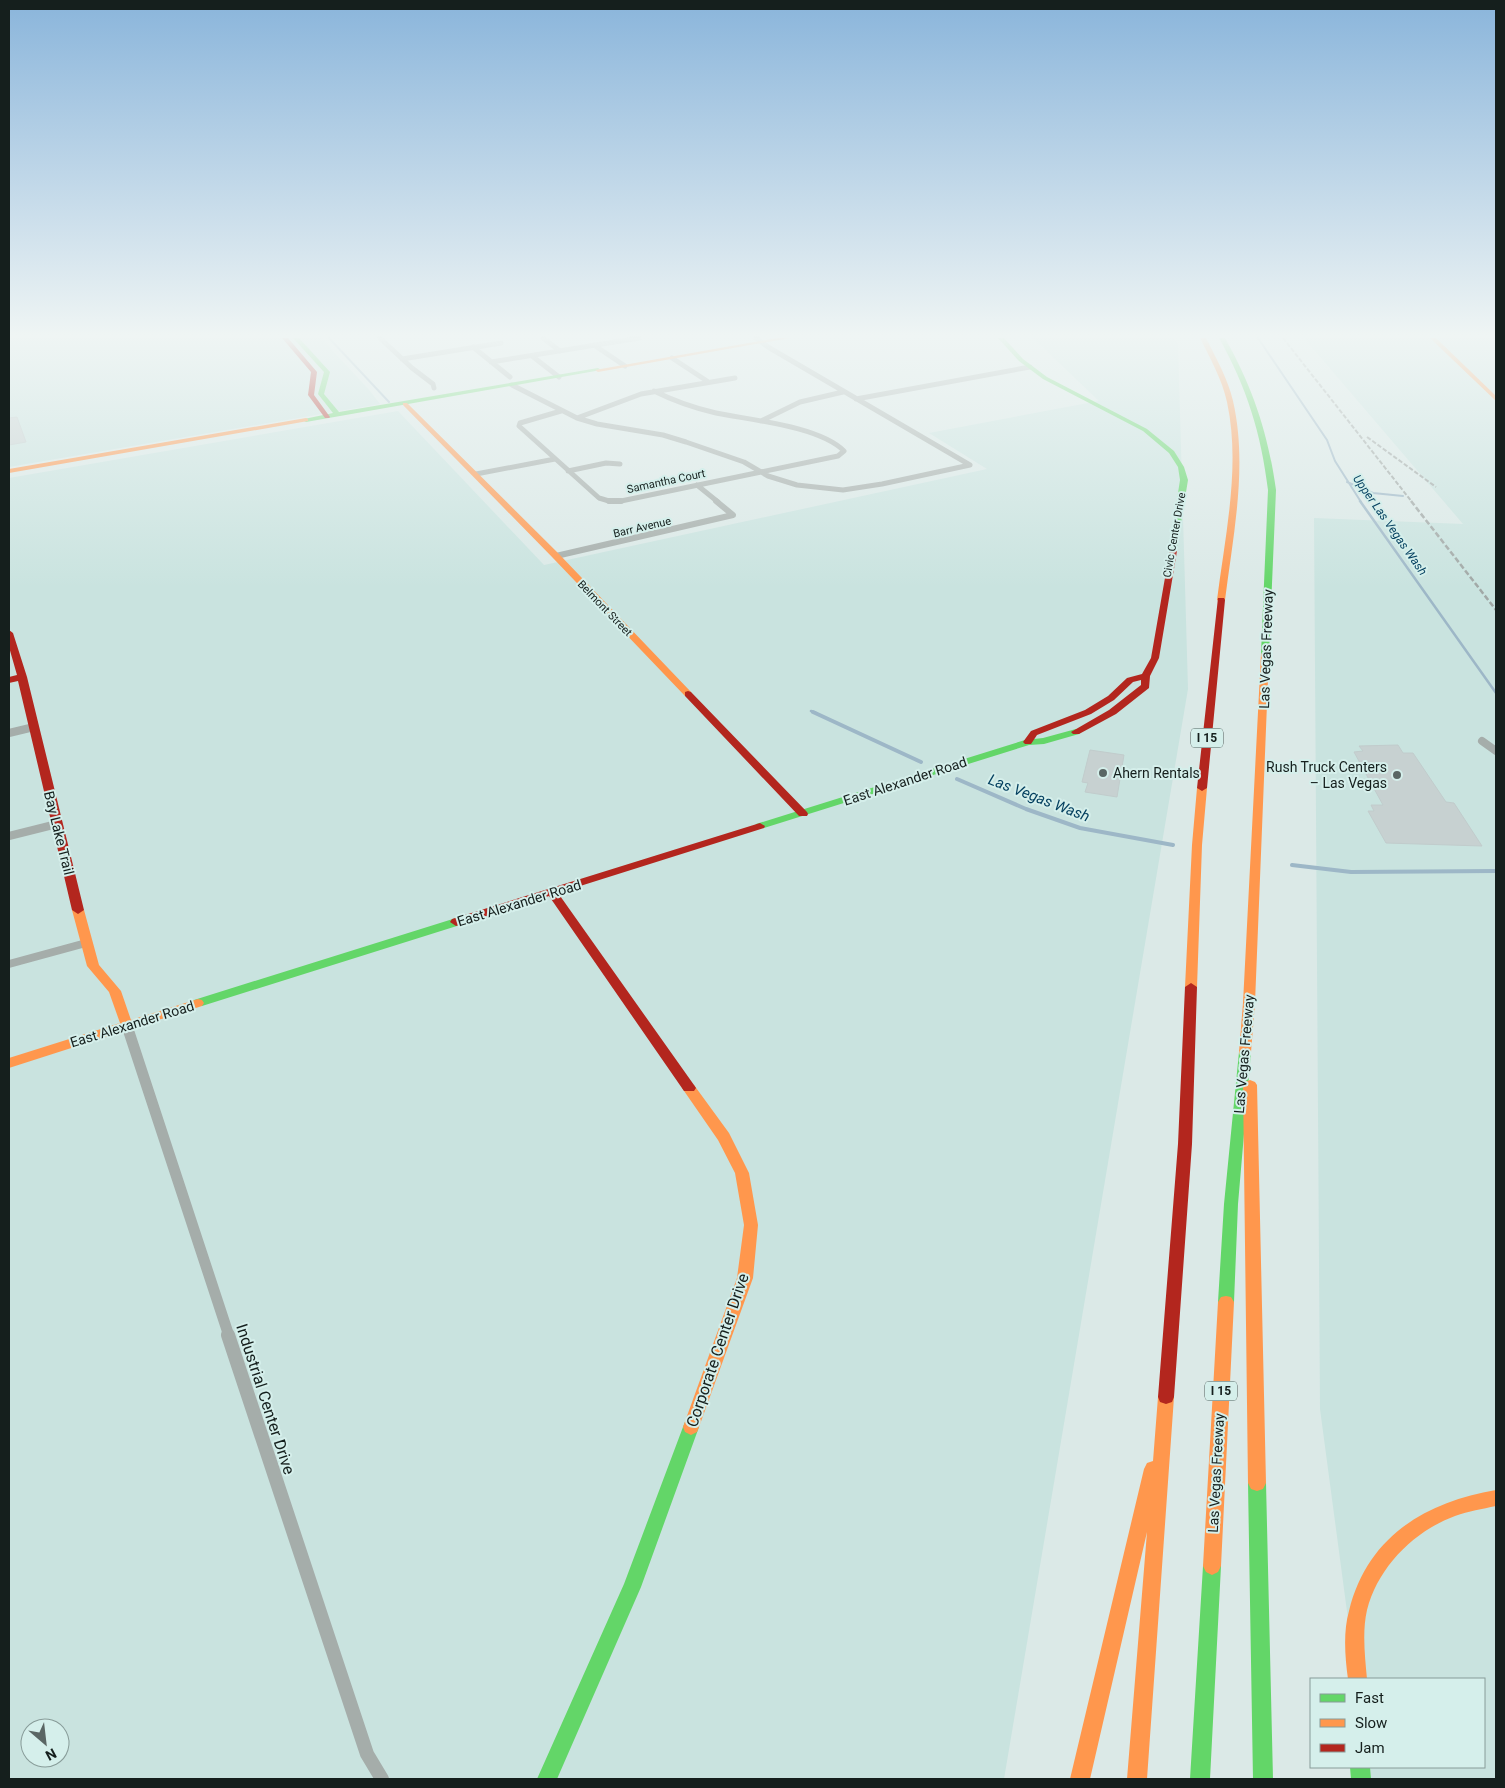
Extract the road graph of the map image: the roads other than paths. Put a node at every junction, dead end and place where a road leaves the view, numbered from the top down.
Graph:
1 (301, 421) edge
2 (423, 421) edge
3 (524, 421) edge
4 (593, 421) edge
5 (762, 421) edge
6 (895, 421) edge
7 (1129, 421) edge
8 (1233, 421) edge
9 (1262, 421) edge
10 (844, 451) joint
11 (555, 459) junction
12 (620, 464) dead end
13 (9, 471) edge
14 (568, 471) junction
15 (762, 472) junction
16 (476, 474) junction
17 (697, 485) junction
18 (609, 501) joint
19 (733, 514) joint
20 (556, 556) junction
21 (9, 633) edge
22 (1145, 676) joint
23 (22, 677) junction
24 (9, 680) edge
25 (34, 727) junction
26 (9, 733) edge
27 (1482, 741) dead end
28 (1496, 751) edge
29 (803, 814) junction
30 (57, 824) junction
31 (9, 836) edge
32 (552, 893) junction
33 (86, 943) junction
34 (9, 964) edge
35 (1248, 1003) junction
36 (127, 1026) junction
37 (9, 1063) edge
38 (1165, 1418) junction
39 (1496, 1498) edge
40 (1357, 1678) edge
41 (382, 1779) edge
42 (547, 1779) edge
43 (1080, 1779) edge
44 (1137, 1779) edge
45 (1200, 1779) edge
46 (1263, 1779) edge

1 - 13 main road
2 - 16 main road, Belmont Street
3 - 11 street
4 - 15 street
5 - 10 street
6 - 15 street
7 - 22 main road, Civic Center Drive
8 - 38 main road, I 15
9 - 35 main road, Las Vegas Freeway / I 15
10 - 15 street, Samantha Court
11 - 14 street
11 - 16 street
12 - 14 street
14 - 18 street
15 - 17 street, Samantha Court
16 - 20 main road, Belmont Street
17 - 18 street, Samantha Court
17 - 19 street
19 - 20 street, Barr Avenue
20 - 29 main road, Belmont Street
21 - 23 main road, Bay Lake Trail
22 - 29 main road, East Alexander Road
23 - 24 main road
23 - 25 main road, Bay Lake Trail
25 - 26 street
25 - 30 main road, Bay Lake Trail
27 - 28 street
29 - 32 main road, East Alexander Road
30 - 31 street
30 - 33 main road, Bay Lake Trail
32 - 36 main road, East Alexander Road
32 - 42 main road, Corporate Center Drive
33 - 34 street
33 - 36 main road, Bay Lake Trail
35 - 45 main road, Las Vegas Freeway / I 15
35 - 46 main road
36 - 37 main road, East Alexander Road
36 - 41 street, Industrial Center Drive
38 - 43 main road
38 - 44 main road, I 15
39 - 40 main road

